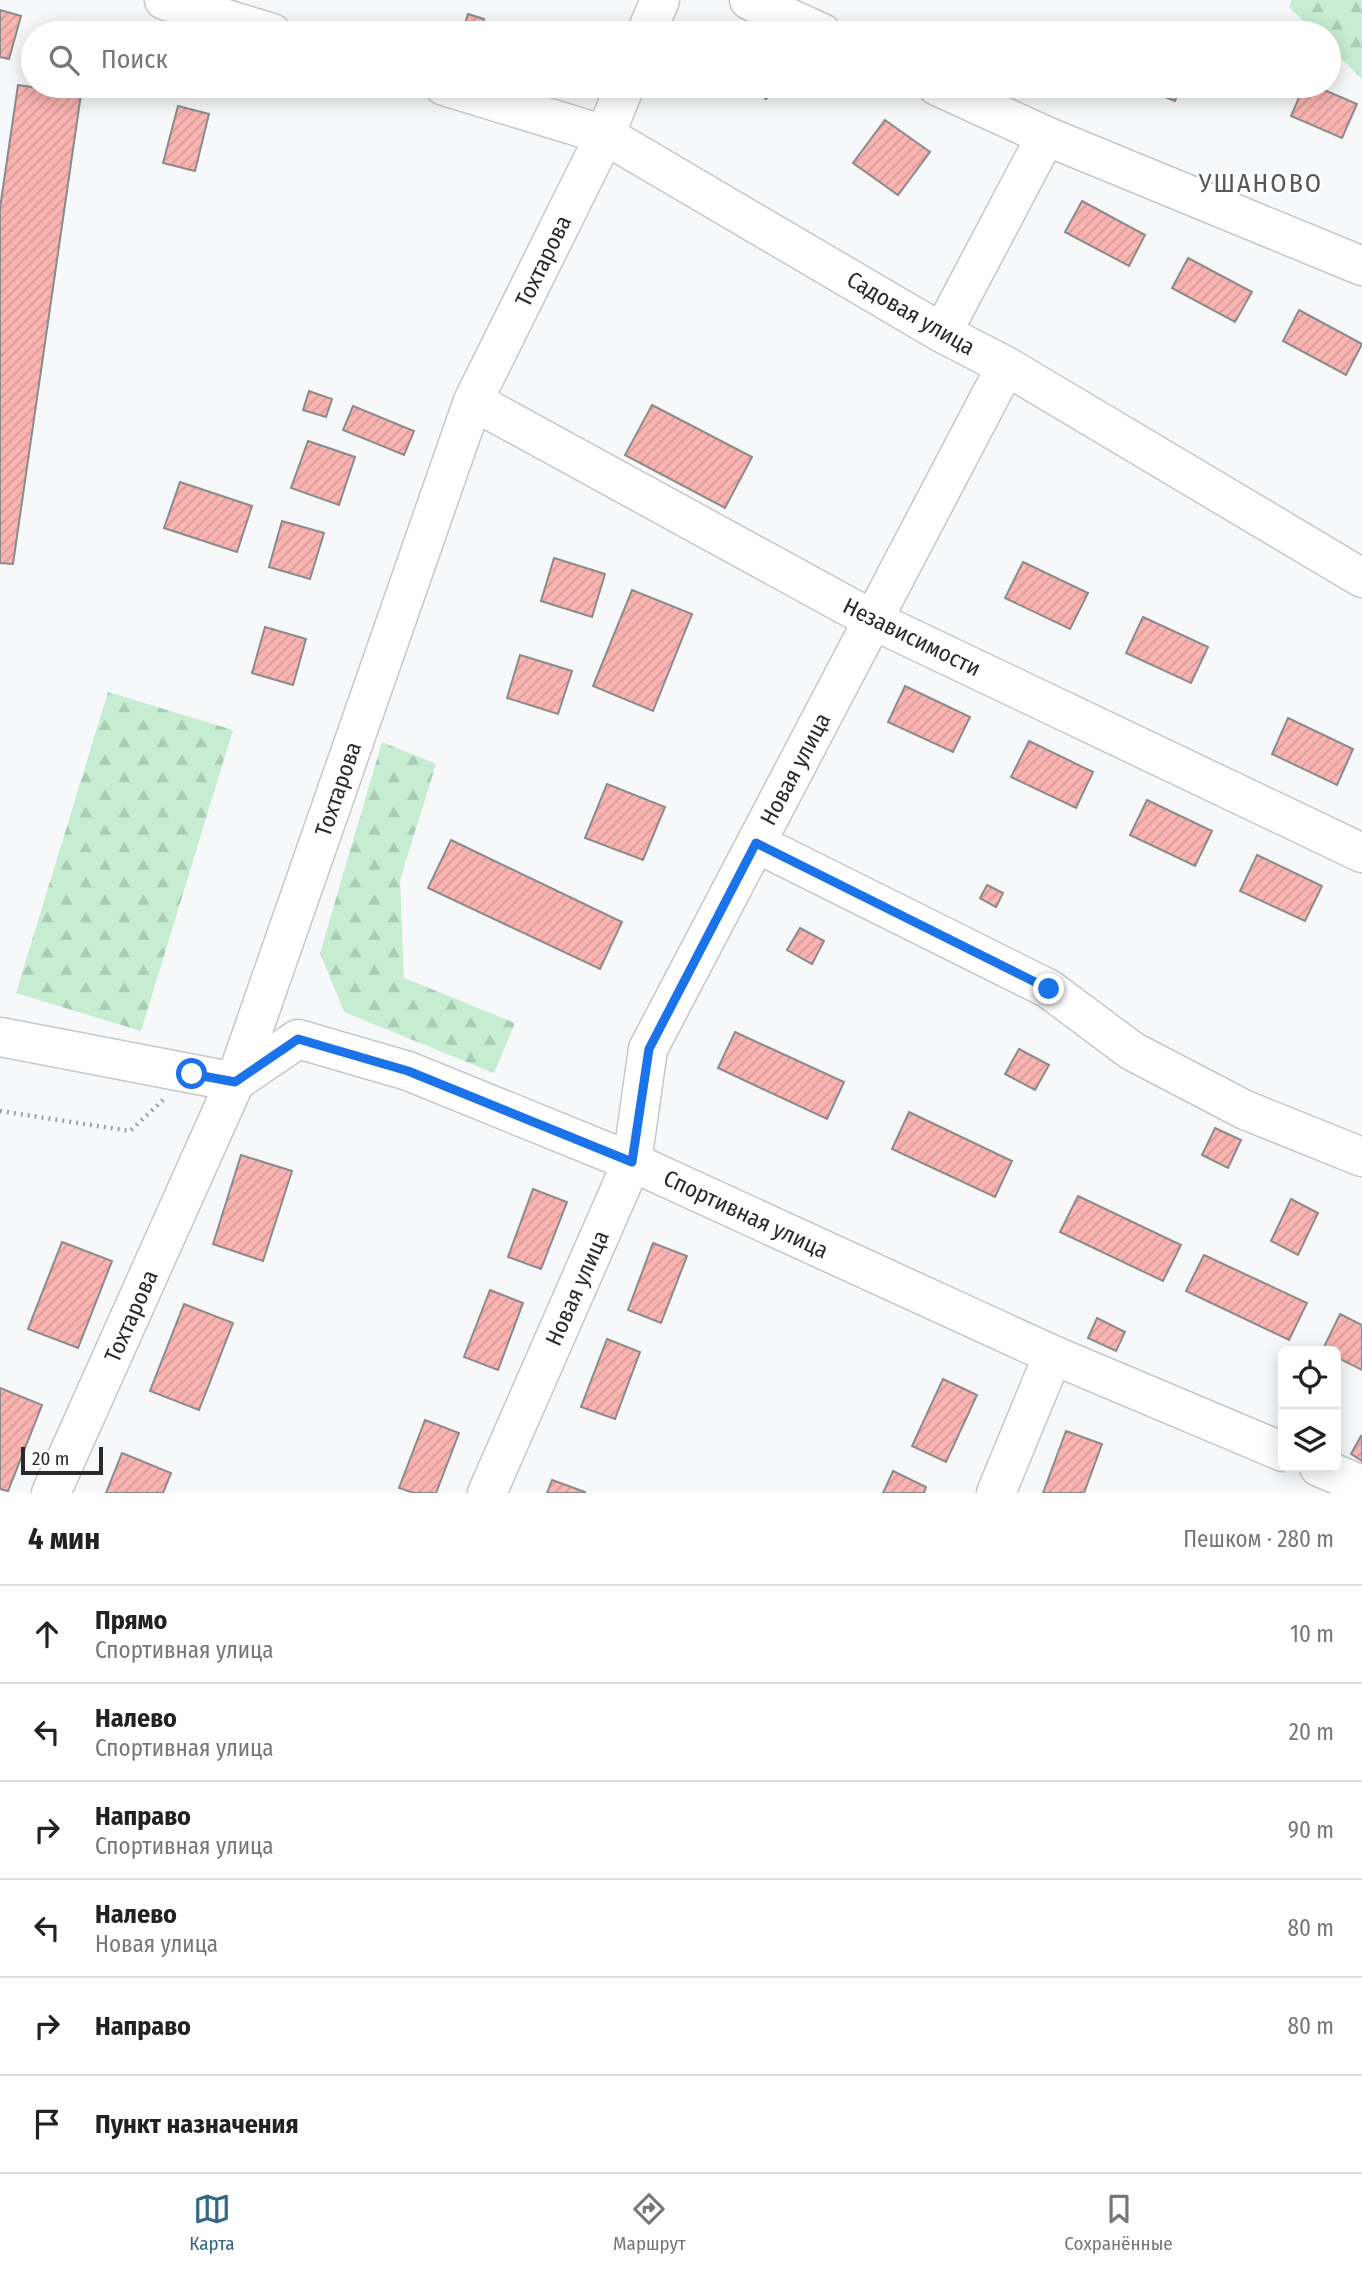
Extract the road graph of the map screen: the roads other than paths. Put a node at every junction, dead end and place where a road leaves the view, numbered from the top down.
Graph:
1 (164, 0) edge
2 (660, 0) edge
3 (749, 0) edge
4 (233, 21) edge
5 (651, 21) edge
6 (795, 21) edge
7 (483, 98) edge
8 (620, 98) edge
9 (963, 98) edge
10 (605, 135) junction
11 (1046, 136) junction
12 (1362, 266) edge
13 (942, 333) junction
14 (1006, 366) junction
15 (473, 401) junction
16 (1362, 578) edge
17 (873, 620) junction
18 (756, 843) junction
19 (1362, 853) edge
20 (0, 1037) edge
21 (235, 1082) junction
22 (1362, 1157) edge
23 (632, 1162) junction
24 (1053, 1355) junction
25 (1278, 1450) edge
26 (1331, 1472) edge
27 (1362, 1485) edge
28 (51, 1493) edge
29 (487, 1493) edge
30 (996, 1493) edge

1 - 4 street
2 - 5 street
3 - 6 street
7 - 10 street, Садовая улица
8 - 10 street, Тохтарова
9 - 11 street
10 - 13 street, Садовая улица
10 - 15 street, Тохтарова
11 - 12 street
11 - 13 street
13 - 14 street, Садовая улица
14 - 16 street, Садовая улица
14 - 17 street, Новая улица
15 - 17 street, Независимости
15 - 21 street, Тохтарова
17 - 18 street, Новая улица
17 - 19 street, Независимости
18 - 22 street
18 - 23 street, Новая улица
20 - 21 street
21 - 23 street, Спортивная улица
21 - 28 street, Тохтарова
23 - 24 street, Спортивная улица
23 - 29 street, Новая улица
24 - 25 street, Спортивная улица
24 - 30 street
26 - 27 street

